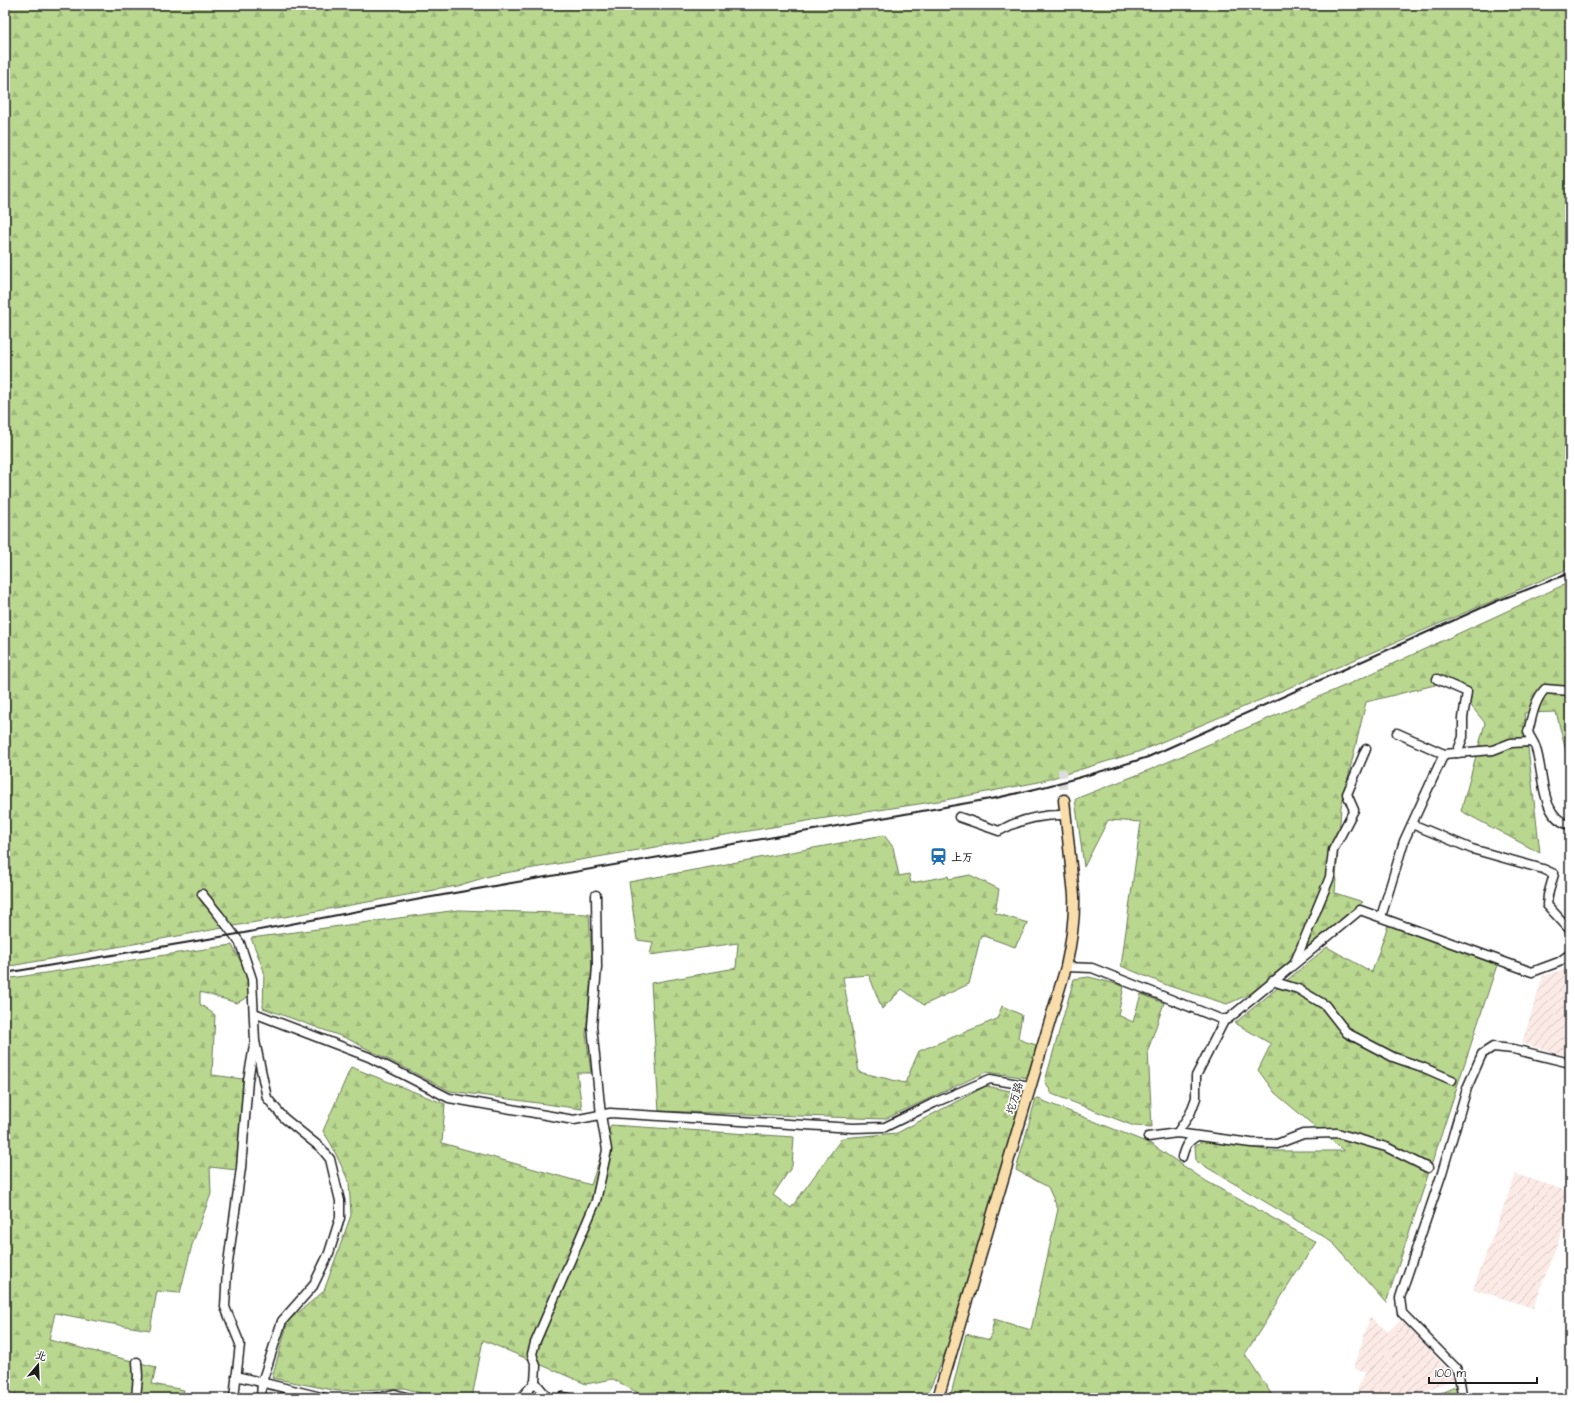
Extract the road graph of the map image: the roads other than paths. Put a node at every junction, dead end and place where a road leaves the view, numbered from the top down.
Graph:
1 (1437, 679) dead end
2 (1570, 691) edge
3 (1397, 733) dead end
4 (1532, 742) junction
5 (1366, 749) dead end
6 (1457, 753) junction
7 (1444, 754) junction
8 (1064, 800) tunnel mouth
9 (1066, 815) junction
10 (959, 817) dead end
11 (1412, 824) junction
12 (1570, 825) edge
13 (202, 894) dead end
14 (596, 895) dead end
15 (1381, 917) junction
16 (1570, 930) edge
17 (1570, 954) edge
18 (1295, 962) junction
19 (1066, 967) junction
20 (1272, 981) junction
21 (254, 1013) junction
22 (1226, 1019) junction
23 (255, 1041) junction
24 (1570, 1063) edge
25 (1452, 1080) dead end
26 (1030, 1086) junction
27 (601, 1115) junction
28 (1176, 1133) junction
29 (1197, 1136) junction
30 (1148, 1137) dead end
31 (1182, 1157) dead end
32 (1428, 1168) dead end
33 (137, 1362) dead end
34 (236, 1376) junction
35 (262, 1382) junction
36 (535, 1382) junction
37 (136, 1398) edge
38 (234, 1398) edge
39 (261, 1398) edge
40 (325, 1398) edge
41 (376, 1398) edge
42 (409, 1398) edge
43 (521, 1398) edge
44 (548, 1398) edge
45 (561, 1398) edge
46 (569, 1398) edge
47 (938, 1398) edge
48 (1463, 1398) edge

1 - 6 street
2 - 4 street
3 - 7 street
4 - 6 street
4 - 12 street
5 - 18 street
6 - 7 street
7 - 11 street
8 - 9 main road, 坨万路
9 - 10 street
9 - 19 main road, 坨万路
11 - 15 street
11 - 16 street
13 - 21 street
14 - 27 street
15 - 17 street
15 - 18 street
18 - 20 street
19 - 22 street
19 - 26 main road, 坨万路
20 - 22 street
20 - 25 street
21 - 23 street
21 - 27 street
22 - 28 street
23 - 34 street
23 - 35 street
24 - 48 street
26 - 27 street
26 - 47 main road, 坨万路
27 - 36 street
28 - 29 street
28 - 30 street
29 - 31 street
29 - 32 street
33 - 37 street
34 - 35 street
34 - 38 street
35 - 39 street
35 - 40 street
36 - 43 street
36 - 44 street
41 - 42 street
45 - 46 street

